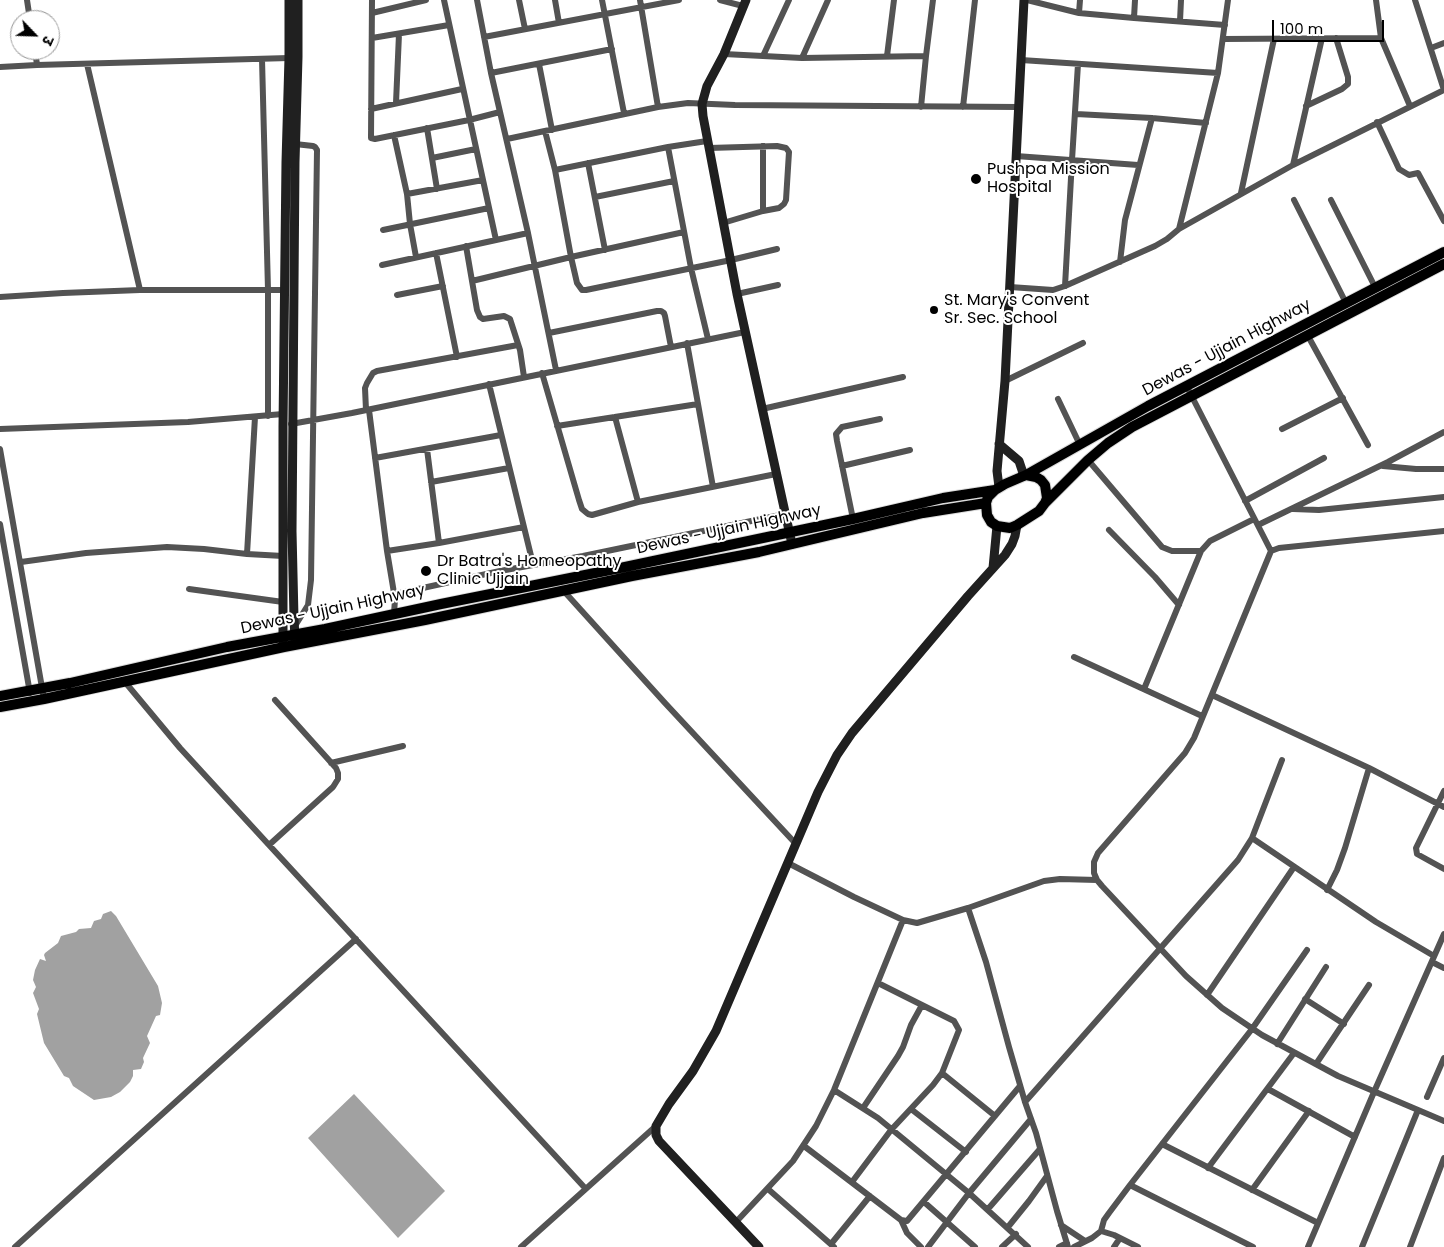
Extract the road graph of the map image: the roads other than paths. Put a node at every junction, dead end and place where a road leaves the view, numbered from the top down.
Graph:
1 (372, 0) edge
2 (426, 0) edge
3 (444, 0) edge
4 (477, 0) edge
5 (518, 0) edge
6 (555, 0) edge
7 (602, 0) edge
8 (679, 0) edge
9 (720, 0) edge
10 (788, 0) edge
11 (828, 0) edge
12 (894, 0) edge
13 (933, 0) edge
14 (975, 0) edge
15 (1025, 0) edge
16 (1080, 0) edge
17 (1135, 0) edge
18 (1180, 0) edge
19 (1228, 0) edge
20 (1376, 0) edge
21 (1415, 0) edge
22 (295, 3) edge
23 (641, 3) edge
24 (744, 3) edge
25 (1080, 12) junction
26 (372, 13) junction
27 (605, 14) junction
28 (1134, 18) junction
29 (1180, 21) junction
30 (559, 23) junction
31 (449, 25) junction
32 (1225, 25) junction
33 (294, 28) junction
34 (525, 29) junction
35 (399, 34) junction
36 (484, 37) junction
37 (372, 38) junction
38 (1274, 38) junction
39 (1322, 38) junction
40 (1336, 38) junction
41 (1381, 38) junction
42 (1223, 39) junction
43 (1444, 43) edge
44 (1431, 48) junction
45 (612, 49) junction
46 (724, 54) junction
47 (763, 56) junction
48 (887, 56) junction
49 (926, 56) junction
50 (289, 58) junction
51 (802, 58) junction
52 (262, 59) junction
53 (36, 60) edge
54 (1021, 60) junction
55 (87, 64) junction
56 (539, 64) junction
57 (1078, 64) junction
58 (37, 65) junction
59 (0, 67) edge
60 (491, 74) junction
61 (1218, 74) junction
62 (462, 89) junction
63 (1444, 90) edge
64 (396, 103) junction
65 (702, 104) junction
66 (658, 106) junction
67 (1306, 106) junction
68 (1410, 106) junction
69 (921, 107) junction
70 (963, 107) junction
71 (1018, 107) junction
72 (371, 109) junction
73 (500, 112) junction
74 (624, 114) junction
75 (1076, 114) junction
76 (1152, 118) junction
77 (469, 120) junction
78 (1377, 122) junction
79 (1206, 123) junction
80 (427, 128) junction
81 (552, 130) junction
82 (545, 131) junction
83 (394, 135) junction
84 (507, 139) junction
85 (295, 144) junction
86 (708, 144) junction
87 (763, 146) junction
88 (668, 147) junction
89 (476, 149) junction
90 (1016, 156) junction
91 (432, 158) junction
92 (1072, 160) junction
93 (290, 162) junction
94 (588, 163) junction
95 (1293, 164) junction
96 (1138, 165) junction
97 (555, 170) junction
98 (483, 180) junction
99 (674, 181) junction
100 (437, 189) junction
101 (407, 194) junction
102 (1241, 194) junction
103 (595, 197) junction
104 (1294, 200) dead end
105 (1331, 200) dead end
106 (489, 208) junction
107 (763, 211) junction
108 (1444, 221) edge
109 (723, 223) junction
110 (410, 224) junction
111 (1178, 229) junction
112 (383, 230) dead end
113 (684, 232) junction
114 (528, 233) junction
115 (496, 240) junction
116 (466, 246) junction
117 (778, 249) dead end
118 (605, 250) junction
119 (1444, 252) edge
120 (436, 253) junction
121 (416, 257) junction
122 (570, 257) junction
123 (731, 260) junction
124 (1120, 262) junction
125 (382, 264) dead end
126 (1444, 264) edge
127 (535, 266) junction
128 (691, 268) junction
129 (472, 281) junction
130 (778, 285) dead end
131 (443, 286) junction
132 (1065, 286) junction
133 (1010, 287) junction
134 (1375, 287) junction
135 (140, 290) junction
136 (268, 290) junction
137 (284, 290) junction
138 (737, 294) junction
139 (398, 295) dead end
140 (0, 297) edge
141 (1346, 302) junction
142 (745, 332) junction
143 (549, 333) junction
144 (1308, 336) junction
145 (708, 339) junction
146 (1083, 343) dead end
147 (687, 344) junction
148 (518, 345) junction
149 (671, 347) junction
150 (457, 357) junction
151 (556, 370) junction
152 (542, 373) junction
153 (524, 377) junction
154 (903, 377) dead end
155 (1005, 381) junction
156 (489, 384) junction
157 (1187, 387) junction
158 (1193, 396) junction
159 (1343, 398) junction
160 (1058, 399) dead end
161 (698, 404) junction
162 (762, 409) junction
163 (367, 410) junction
164 (283, 414) junction
165 (268, 416) junction
166 (255, 417) junction
167 (615, 417) junction
168 (880, 419) dead end
169 (313, 420) junction
170 (293, 424) junction
171 (283, 426) junction
172 (557, 426) junction
173 (1282, 429) dead end
174 (0, 430) edge
175 (1444, 432) edge
176 (501, 435) junction
177 (999, 444) junction
178 (1080, 445) junction
179 (1368, 445) dead end
180 (427, 449) junction
181 (0, 450) edge
182 (910, 450) dead end
183 (375, 458) junction
184 (1324, 458) dead end
185 (1088, 460) junction
186 (1381, 465) junction
187 (842, 466) junction
188 (509, 468) junction
189 (1444, 469) edge
190 (776, 474) junction
191 (1025, 476) junction
192 (431, 482) junction
193 (713, 487) junction
194 (997, 489) junction
195 (1444, 497) edge
196 (1245, 501) junction
197 (638, 502) junction
198 (986, 503) junction
199 (1046, 503) junction
200 (1291, 509) junction
201 (785, 514) junction
202 (853, 519) junction
203 (1256, 522) junction
204 (0, 524) edge
205 (1017, 525) junction
206 (997, 526) junction
207 (524, 527) junction
208 (1109, 530) dead end
209 (1444, 531) edge
210 (789, 532) junction
211 (439, 543) junction
212 (792, 544) junction
213 (387, 551) junction
214 (1202, 551) junction
215 (1271, 551) junction
216 (247, 554) junction
217 (283, 556) junction
218 (21, 562) junction
219 (533, 564) junction
220 (994, 568) junction
221 (554, 582) junction
222 (189, 588) dead end
223 (563, 591) junction
224 (395, 599) junction
225 (282, 602) junction
226 (1179, 605) junction
227 (394, 614) junction
228 (295, 635) junction
229 (283, 642) junction
230 (232, 646) junction
231 (1074, 657) dead end
232 (235, 658) junction
233 (125, 682) junction
234 (42, 688) junction
235 (29, 690) junction
236 (1144, 690) junction
237 (1212, 695) junction
238 (0, 696) edge
239 (44, 699) junction
240 (275, 700) dead end
241 (31, 702) junction
242 (0, 707) edge
243 (1202, 716) junction
244 (403, 746) dead end
245 (1282, 760) dead end
246 (331, 763) junction
247 (1369, 768) junction
248 (1444, 791) edge
249 (1437, 803) junction
250 (1444, 807) edge
251 (1252, 838) junction
252 (796, 844) junction
253 (269, 845) junction
254 (788, 863) junction
255 (1294, 867) junction
256 (1444, 869) edge
257 (1097, 880) junction
258 (1327, 890) junction
259 (968, 908) junction
260 (903, 920) junction
261 (1444, 934) edge
262 (356, 939) junction
263 (1160, 948) junction
264 (1307, 950) dead end
265 (1433, 959) junction
266 (1326, 967) dead end
267 (1444, 968) edge
268 (878, 983) junction
269 (1369, 985) dead end
270 (1207, 995) junction
271 (1306, 999) junction
272 (922, 1005) junction
273 (1344, 1024) junction
274 (1252, 1028) junction
275 (1277, 1044) junction
276 (1294, 1053) junction
277 (1444, 1058) edge
278 (1316, 1064) junction
279 (942, 1074) junction
280 (1020, 1086) junction
281 (1268, 1089) junction
282 (834, 1090) junction
283 (1374, 1092) junction
284 (1427, 1097) dead end
285 (1025, 1102) junction
286 (862, 1108) junction
287 (911, 1109) junction
288 (1418, 1110) junction
289 (1309, 1111) junction
290 (995, 1116) junction
291 (1031, 1119) junction
292 (1444, 1121) edge
293 (656, 1126) junction
294 (892, 1130) junction
295 (1355, 1137) junction
296 (1162, 1144) junction
297 (804, 1146) junction
298 (1040, 1149) junction
299 (966, 1152) junction
300 (1444, 1158) edge
301 (1208, 1168) junction
302 (1441, 1173) edge
303 (947, 1174) junction
304 (1047, 1176) junction
305 (852, 1182) junction
306 (1130, 1185) junction
307 (585, 1188) junction
308 (768, 1189) junction
309 (1252, 1190) junction
310 (969, 1192) junction
311 (870, 1196) junction
312 (924, 1202) junction
313 (988, 1210) junction
314 (901, 1220) junction
315 (736, 1222) junction
316 (947, 1222) junction
317 (1318, 1223) junction
318 (1061, 1224) junction
319 (1008, 1227) junction
320 (1102, 1231) junction
321 (1016, 1234) junction
322 (1120, 1238) junction
323 (1085, 1241) junction
324 (1068, 1245) edge
325 (832, 1246) edge
326 (15, 1247) edge
327 (521, 1247) edge
328 (759, 1247) edge
329 (921, 1247) edge
330 (928, 1247) edge
331 (975, 1247) edge
332 (1002, 1247) edge
333 (1028, 1247) edge
334 (1059, 1247) edge
335 (1074, 1247) edge
336 (1114, 1247) edge
337 (1138, 1247) edge
338 (1253, 1247) edge
339 (1308, 1247) edge
340 (1362, 1247) edge
341 (1410, 1247) edge

1 - 26 street
2 - 26 street
3 - 31 street
4 - 36 street
5 - 34 street
6 - 30 street
7 - 27 street
8 - 23 street
9 - 24 street
10 - 47 street
11 - 51 street
12 - 48 street
13 - 49 street
14 - 70 street
15 - 25 street
15 - 54 street
16 - 25 street
17 - 28 street
18 - 29 street
19 - 32 street
20 - 41 street
21 - 44 street
22 - 33 street
23 - 27 street
23 - 66 street
24 - 46 street
25 - 28 street
26 - 37 street
27 - 30 street
27 - 45 street
28 - 29 street
29 - 32 street
30 - 34 street
31 - 35 street
31 - 62 street
32 - 42 street
33 - 50 street
33 - 85 street
34 - 36 street
35 - 37 street
35 - 64 street
36 - 60 street
37 - 72 street
38 - 39 street
38 - 42 street
38 - 102 street
39 - 40 street
39 - 67 street
40 - 41 street
40 - 67 street
41 - 68 street
42 - 61 street
43 - 44 street
44 - 63 street
45 - 56 street
45 - 74 street
46 - 47 street
46 - 65 street
47 - 51 street
48 - 49 street
48 - 51 street
49 - 69 street
50 - 52 street
50 - 93 street
52 - 55 street
52 - 136 street
53 - 58 street
54 - 57 street
54 - 71 street
55 - 58 street
55 - 135 street
56 - 60 street
56 - 81 street
57 - 61 street
57 - 75 street
58 - 59 street
60 - 73 street
61 - 79 street
62 - 64 street
62 - 77 street
63 - 68 street
64 - 72 street
65 - 66 street
65 - 69 street
65 - 86 street
66 - 74 street
67 - 95 street
68 - 78 street
69 - 70 street
70 - 71 street
71 - 90 street
72 - 83 street
73 - 77 street
73 - 84 street
74 - 81 street
75 - 76 street
75 - 92 street
76 - 79 street
76 - 96 street
77 - 80 street
77 - 89 street
78 - 95 street
78 - 108 street
79 - 111 street
80 - 83 street
80 - 91 street
81 - 82 street
82 - 84 street
82 - 97 street
83 - 101 street
84 - 114 street
85 - 93 street
85 - 169 street
86 - 87 street
86 - 88 street
86 - 109 street
87 - 107 street
87 - 107 street
88 - 94 street
88 - 99 street
89 - 91 street
89 - 98 street
90 - 92 street
90 - 133 street
91 - 100 street
92 - 96 street
92 - 132 street
93 - 137 street
93 - 170 street
94 - 97 street
94 - 103 street
95 - 102 street
96 - 124 street
97 - 122 street
98 - 100 street
98 - 106 street
99 - 103 street
99 - 113 street
100 - 101 street
101 - 110 street
102 - 111 street
103 - 118 street
104 - 141 street
105 - 134 street
106 - 110 street
106 - 115 street
107 - 109 street
109 - 123 street
110 - 112 street
110 - 121 street
111 - 124 street
113 - 118 street
113 - 128 street
114 - 115 street
114 - 127 street
115 - 116 street
116 - 120 street
116 - 129 street
117 - 123 street
118 - 122 street
119 - 134 main road, Dewas - Ujjain Highway
120 - 121 street
120 - 131 street
121 - 125 street
122 - 127 street
122 - 128 street
123 - 128 street
123 - 138 street
124 - 132 street
126 - 144 main road, Dewas - Ujjain Highway
127 - 129 street
127 - 143 street
128 - 145 street
129 - 148 street
130 - 138 street
131 - 139 street
131 - 150 street
132 - 133 street
133 - 155 street
134 - 141 main road, Dewas - Ujjain Highway
135 - 136 street
135 - 140 street
136 - 137 street
136 - 165 street
137 - 164 street
138 - 142 street
141 - 157 main road, Dewas - Ujjain Highway
142 - 145 street
142 - 162 street
143 - 149 street
143 - 151 street
144 - 158 main road, Dewas - Ujjain Highway
144 - 159 street
145 - 147 street
146 - 155 street
147 - 149 street
147 - 161 street
148 - 150 street
148 - 153 street
149 - 151 street
150 - 163 street
151 - 152 street
152 - 153 street
152 - 172 street
153 - 156 street
154 - 162 street
155 - 177 street
156 - 163 street
156 - 176 street
157 - 158 street
157 - 178 main road, Dewas - Ujjain Highway
158 - 185 main road, Dewas - Ujjain Highway
158 - 196 street
159 - 173 street
159 - 179 street
160 - 178 street
161 - 167 street
161 - 193 street
162 - 190 street
163 - 169 street
163 - 183 street
164 - 165 street
164 - 171 street
165 - 166 street
166 - 174 street
166 - 216 street
167 - 172 street
167 - 197 street
168 - 187 street
169 - 170 street
169 - 228 street
170 - 171 street
170 - 228 street
171 - 217 street
172 - 197 street
175 - 186 street
176 - 180 street
176 - 188 street
177 - 191 street
177 - 194 street
178 - 191 main road, Dewas - Ujjain Highway
180 - 183 street
180 - 192 street
181 - 218 street
182 - 187 street
183 - 213 street
184 - 196 street
185 - 199 main road, Dewas - Ujjain Highway
185 - 214 street
186 - 189 street
186 - 200 street
187 - 202 street
188 - 192 street
188 - 207 street
190 - 193 street
190 - 201 street
191 - 194 main road, Dewas - Ujjain Highway
191 - 199 main road
192 - 211 street
193 - 197 street
194 - 198 main road
194 - 202 main road, Dewas - Ujjain Highway
195 - 200 street
196 - 203 street
198 - 206 main road
198 - 212 main road, Dewas - Ujjain Highway
199 - 205 main road, Dewas - Ujjain Highway
200 - 203 street
201 - 210 street
201 - 219 street
202 - 210 main road, Dewas - Ujjain Highway
203 - 214 street
203 - 215 street
204 - 235 street
205 - 206 main road, Dewas - Ujjain Highway
205 - 220 street
206 - 220 street
207 - 211 street
207 - 219 street
208 - 226 street
209 - 215 street
210 - 212 street
210 - 221 main road, Dewas - Ujjain Highway
211 - 213 street
212 - 223 main road, Dewas - Ujjain Highway
213 - 224 street
214 - 226 street
215 - 237 street
216 - 217 street
216 - 218 street
217 - 225 street
218 - 234 street
219 - 224 street
220 - 252 street
221 - 223 street
221 - 227 main road, Dewas - Ujjain Highway
222 - 225 street
223 - 228 main road, Dewas - Ujjain Highway
223 - 252 street
224 - 227 street
225 - 229 street
226 - 236 street
227 - 228 main road, Dewas - Ujjain Highway
228 - 229 main road, Dewas - Ujjain Highway
229 - 230 main road, Dewas - Ujjain Highway
229 - 232 main road, Dewas - Ujjain Highway
230 - 232 main road
230 - 234 main road, Dewas - Ujjain Highway
231 - 236 street
232 - 233 main road, Dewas - Ujjain Highway
233 - 239 main road, Dewas - Ujjain Highway
233 - 253 street
234 - 235 main road, Dewas - Ujjain Highway
234 - 239 street
235 - 238 main road, Dewas - Ujjain Highway
235 - 241 street
236 - 243 street
237 - 243 street
237 - 247 street
239 - 241 main road, Dewas - Ujjain Highway
240 - 246 street
241 - 242 main road, Dewas - Ujjain Highway
243 - 257 street
244 - 246 street
245 - 251 street
246 - 253 street
247 - 249 street
247 - 258 street
248 - 249 street
249 - 250 street
249 - 256 street
251 - 255 street
251 - 263 street
252 - 254 street
253 - 262 street
254 - 260 street
254 - 293 street
255 - 258 street
255 - 270 street
257 - 259 street
257 - 263 street
258 - 265 street
259 - 260 street
259 - 280 street
260 - 268 street
261 - 265 street
262 - 307 street
262 - 326 street
263 - 270 street
263 - 285 street
264 - 274 street
265 - 267 street
265 - 283 street
266 - 271 street
268 - 272 street
268 - 282 street
269 - 273 street
270 - 274 street
271 - 273 street
271 - 275 street
272 - 279 street
272 - 286 street
273 - 278 street
274 - 275 street
274 - 296 street
275 - 276 street
276 - 278 street
276 - 281 street
277 - 284 street
278 - 283 street
279 - 287 street
279 - 290 street
280 - 285 street
280 - 290 street
281 - 289 street
281 - 301 street
282 - 286 street
282 - 297 street
283 - 288 street
283 - 295 street
285 - 291 street
286 - 294 street
287 - 294 street
287 - 299 street
288 - 292 street
288 - 340 street
289 - 295 street
289 - 309 street
290 - 299 street
291 - 298 street
291 - 310 street
293 - 307 street
293 - 315 street
294 - 303 street
294 - 305 street
295 - 317 street
296 - 301 street
296 - 306 street
297 - 305 street
297 - 308 street
298 - 304 street
298 - 313 street
299 - 303 street
300 - 302 street
301 - 309 street
302 - 341 street
303 - 310 street
303 - 312 street
304 - 318 street
304 - 319 street
305 - 311 street
306 - 320 street
306 - 338 street
307 - 327 street
308 - 315 street
308 - 325 street
309 - 317 street
310 - 313 street
310 - 316 street
311 - 314 street
311 - 325 street
312 - 314 street
312 - 316 street
313 - 319 street
314 - 329 street
315 - 328 street
316 - 330 street
316 - 331 street
317 - 339 street
318 - 323 street
318 - 324 street
319 - 321 street
320 - 322 street
320 - 323 street
321 - 332 street
321 - 333 street
322 - 336 street
322 - 337 street
323 - 335 street
324 - 334 street

